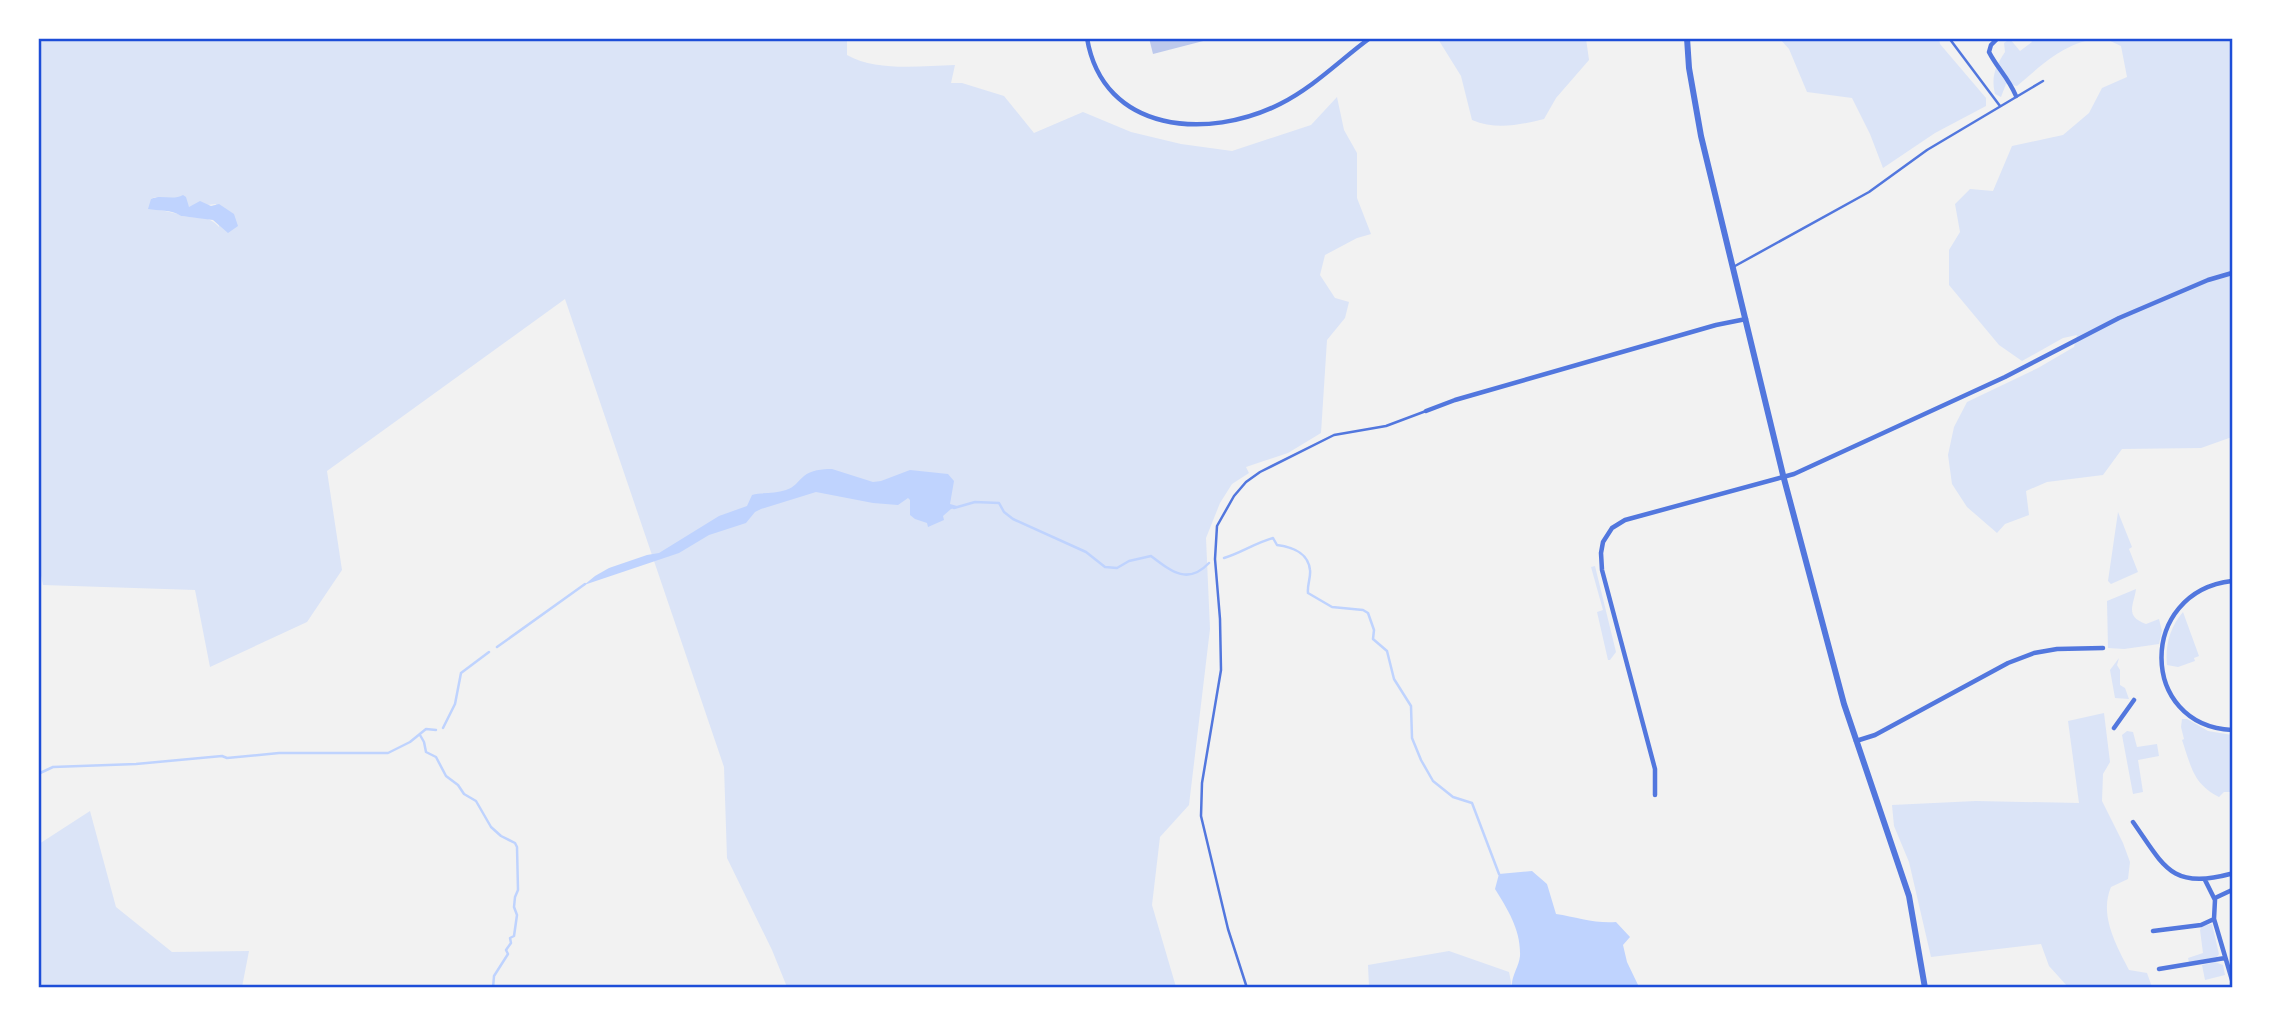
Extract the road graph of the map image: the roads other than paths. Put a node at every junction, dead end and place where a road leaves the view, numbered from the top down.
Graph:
1 (1087, 38) edge
2 (1370, 38) edge
3 (1687, 38) edge
4 (1949, 38) edge
5 (1998, 38) edge
6 (2043, 81) dead end
7 (2016, 96) junction
8 (2000, 106) junction
9 (1735, 266) junction
10 (2232, 273) edge
11 (1747, 319) junction
12 (1426, 411) joint
13 (1783, 475) junction
14 (2232, 581) edge
15 (2103, 648) dead end
16 (2134, 699) dead end
17 (2114, 728) dead end
18 (2232, 730) edge
19 (1856, 742) junction
20 (1655, 795) dead end
21 (2133, 822) dead end
22 (2230, 874) dead end
23 (2205, 880) junction
24 (2232, 890) edge
25 (2214, 898) junction
26 (2214, 919) junction
27 (2152, 931) dead end
28 (2225, 958) junction
29 (2159, 969) dead end
30 (2232, 981) edge
31 (1247, 988) edge
32 (1925, 988) edge

1 - 2 street
3 - 9 street
4 - 8 lane
5 - 7 street
6 - 7 lane
7 - 8 lane
8 - 9 lane
9 - 11 street
10 - 13 street
11 - 12 street
11 - 13 street
12 - 31 lane
13 - 19 street
13 - 20 street
14 - 18 street
15 - 19 street
16 - 17 street
19 - 32 street
21 - 23 street
22 - 23 street
23 - 25 street
24 - 25 street
25 - 26 street
26 - 27 street
26 - 28 street
28 - 29 street
28 - 30 street

